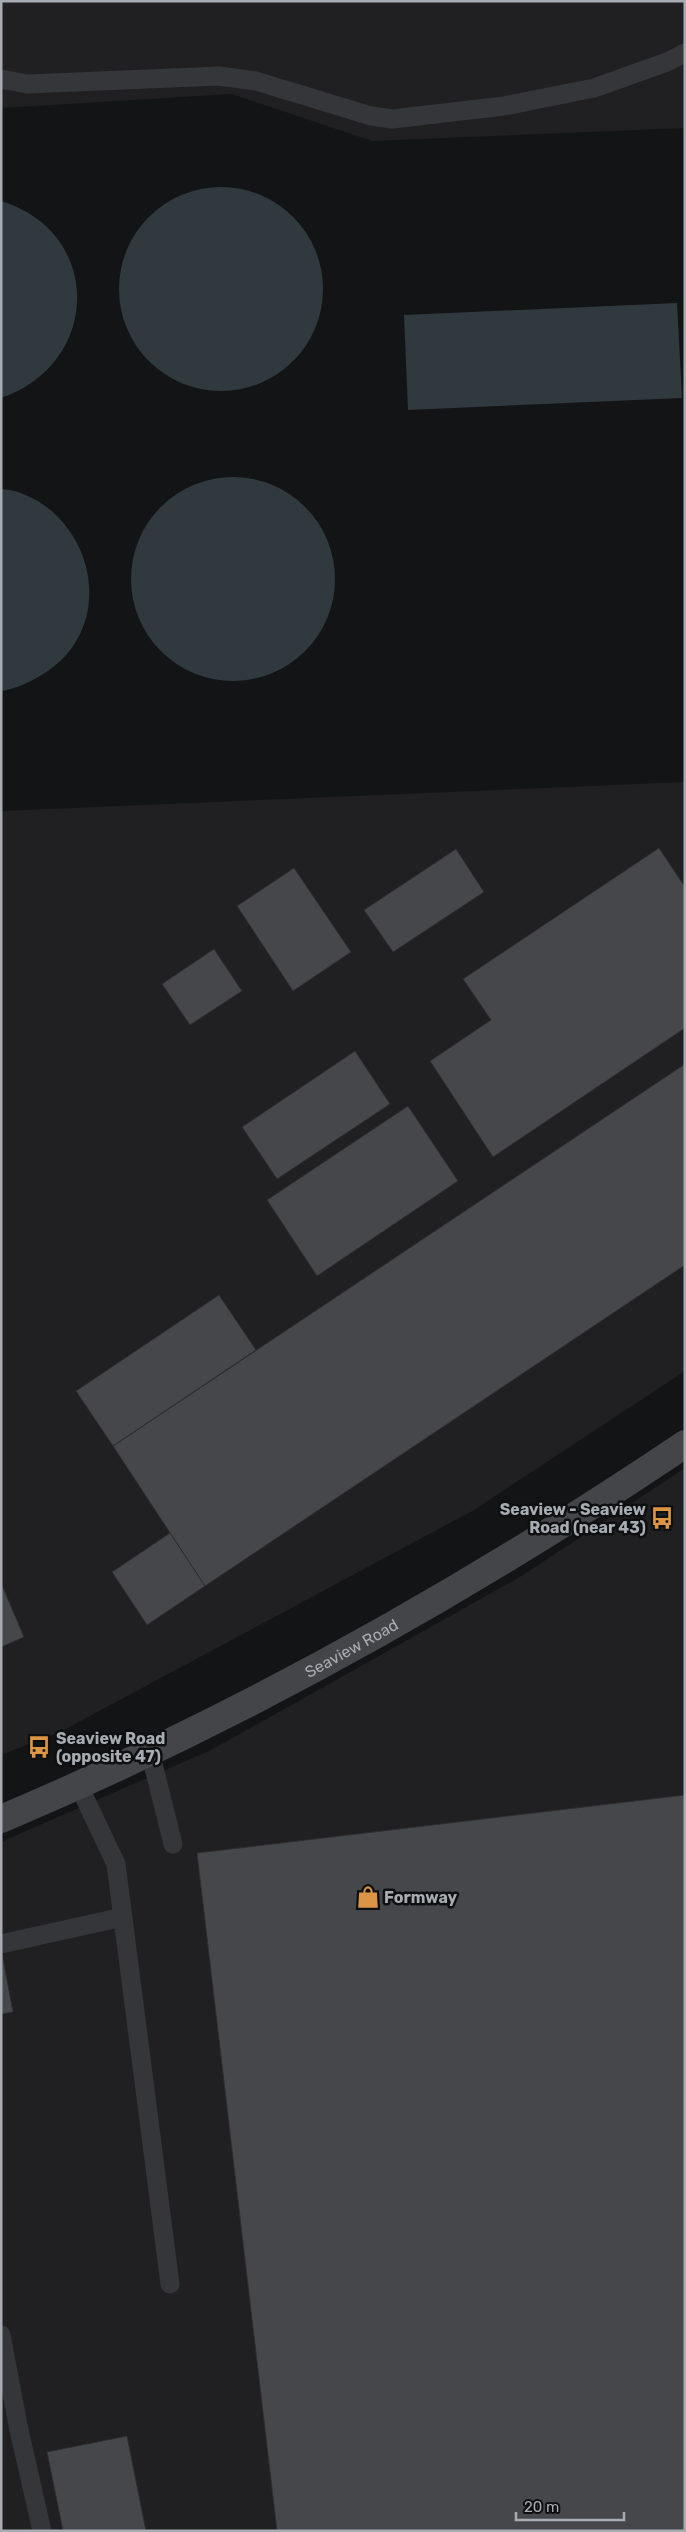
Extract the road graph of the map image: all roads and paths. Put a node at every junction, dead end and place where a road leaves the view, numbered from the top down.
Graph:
1 (685, 53) edge
2 (1, 79) edge
3 (685, 1444) edge
4 (150, 1752) junction
5 (79, 1786) junction
6 (1, 1819) edge
7 (173, 1844) dead end
8 (123, 1917) junction
9 (1, 1944) edge
10 (170, 2284) dead end
11 (1, 2335) edge
12 (42, 2531) edge

1 - 2 lane
3 - 4 main road, Seaview Road
4 - 5 main road, Seaview Road
4 - 7 lane
5 - 6 main road, Seaview Road
5 - 8 lane
8 - 9 lane
8 - 10 lane
11 - 12 lane

